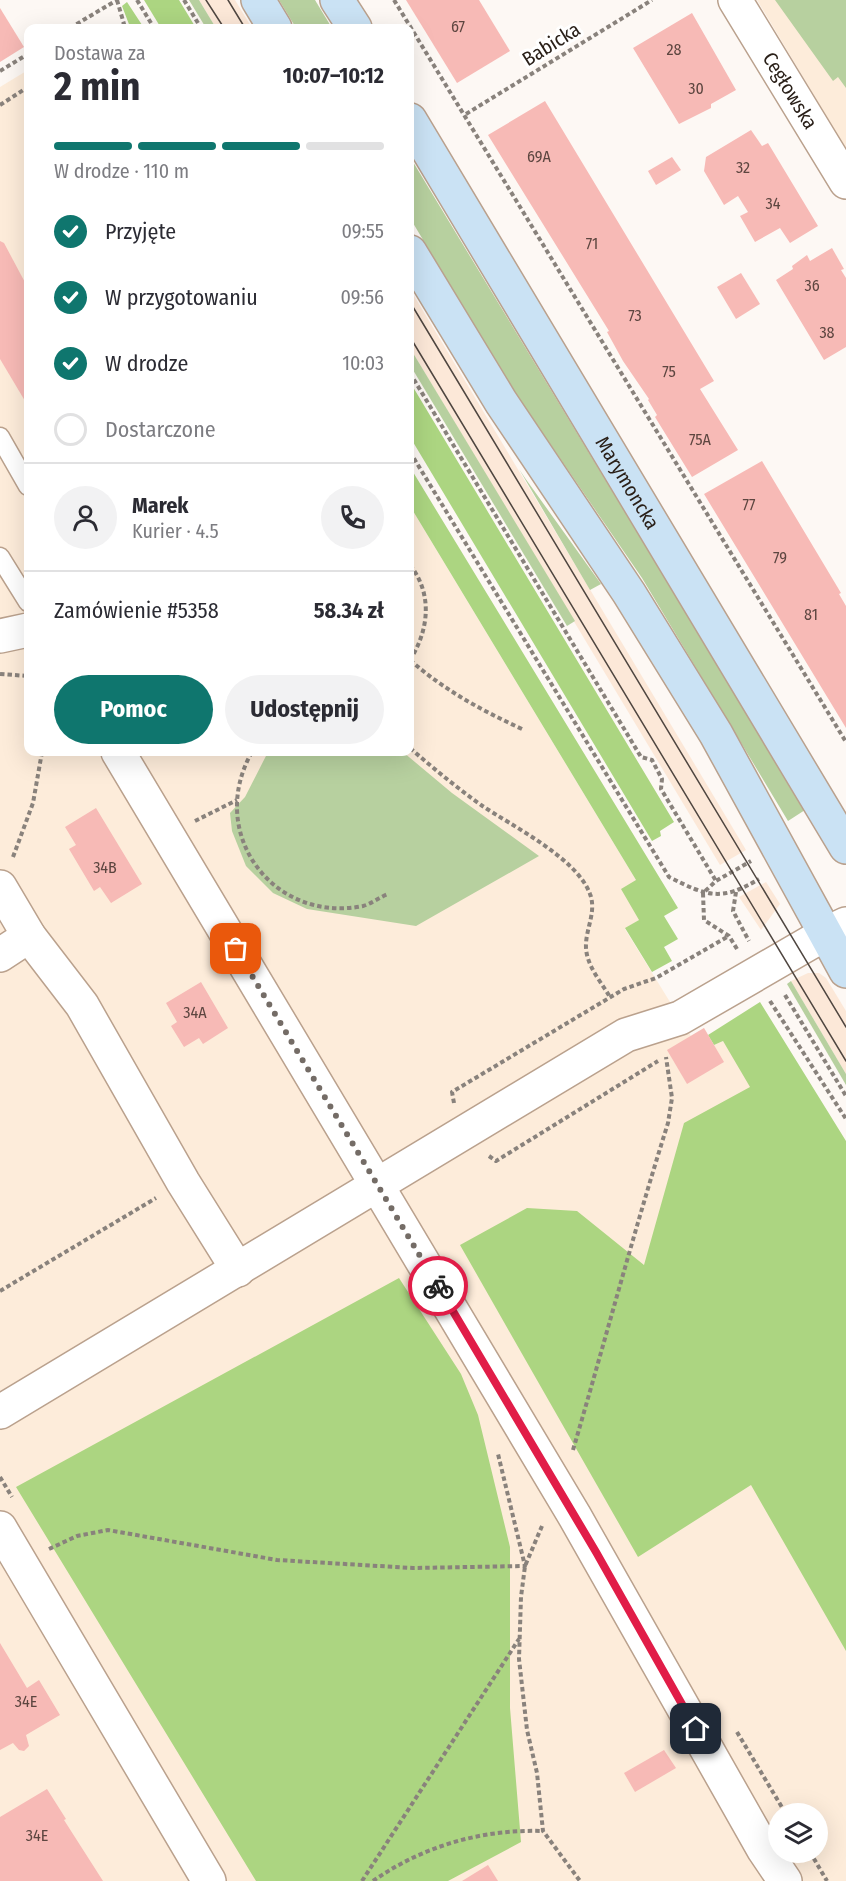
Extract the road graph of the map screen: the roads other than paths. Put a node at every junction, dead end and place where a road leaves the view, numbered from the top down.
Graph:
1 (258, 0) edge
2 (337, 0) edge
3 (735, 0) edge
4 (273, 24) edge
5 (352, 24) edge
6 (414, 127) edge
7 (846, 182) edge
8 (414, 259) edge
9 (0, 436) edge
10 (24, 479) edge
11 (0, 557) edge
12 (24, 596) edge
13 (24, 631) edge
14 (0, 636) edge
15 (120, 756) edge
16 (846, 847) edge
17 (1, 888) edge
18 (836, 929) edge
19 (29, 936) junction
20 (0, 955) edge
21 (846, 971) edge
22 (371, 1175) junction
23 (238, 1270) junction
24 (0, 1412) edge
25 (0, 1528) edge
26 (209, 1881) edge
27 (785, 1881) edge

1 - 4 main road
2 - 5 main road
3 - 7 street, Cegłowska
6 - 16 main road, Marymoncka
8 - 18 main road
9 - 10 lane
11 - 12 lane
13 - 14 street
15 - 22 street
17 - 19 street
18 - 21 main road
18 - 22 street
19 - 20 street
19 - 23 street
22 - 23 street
22 - 27 street
23 - 24 street
25 - 26 street

